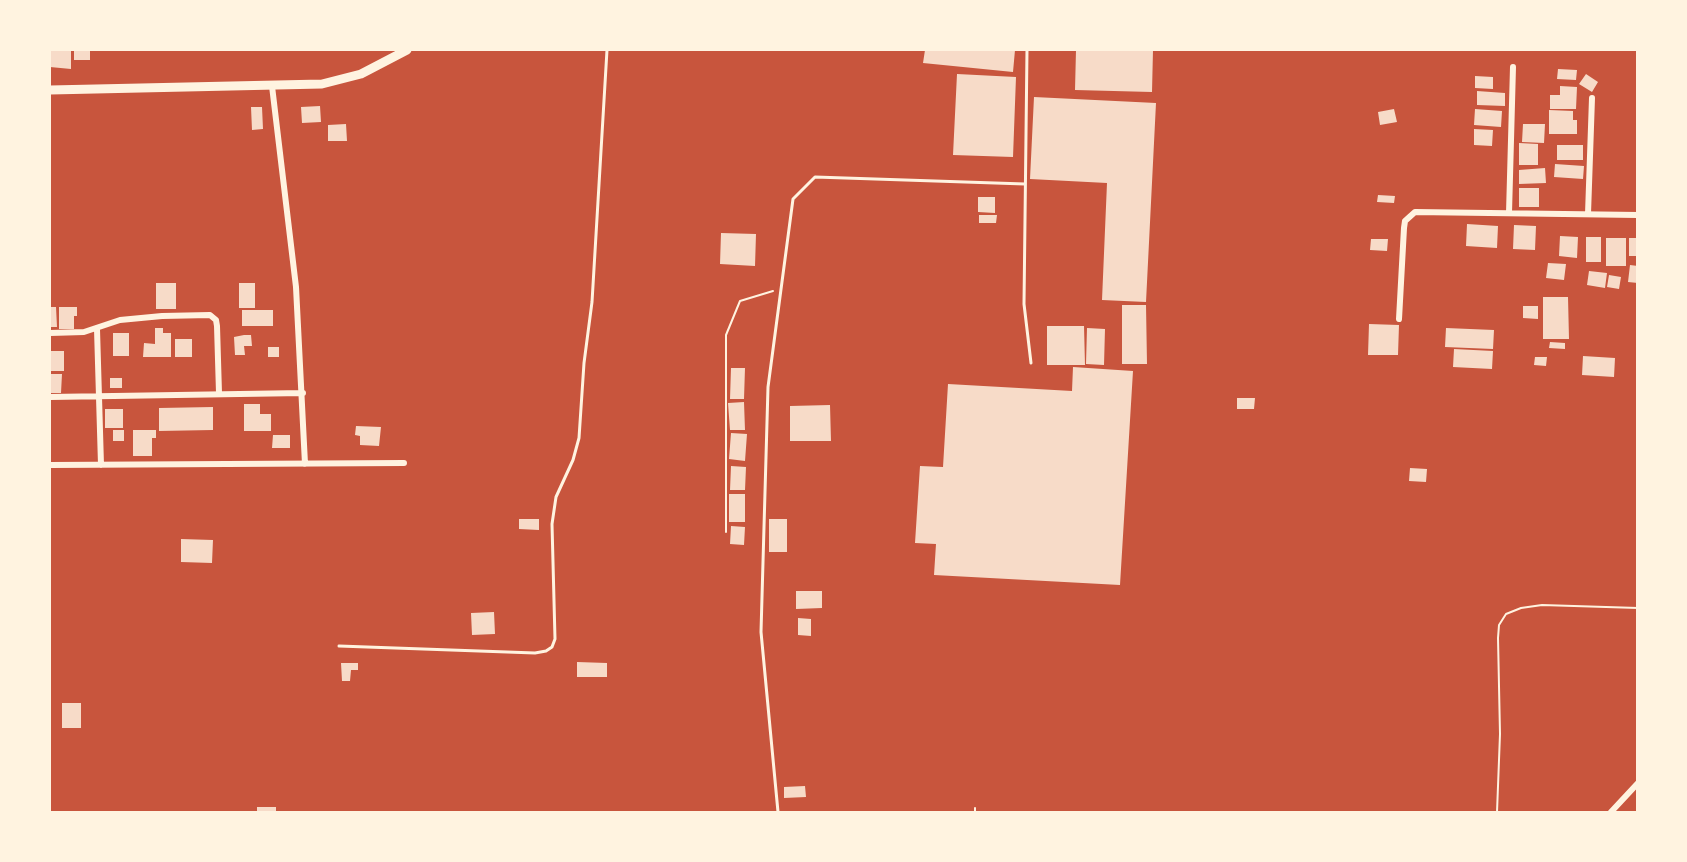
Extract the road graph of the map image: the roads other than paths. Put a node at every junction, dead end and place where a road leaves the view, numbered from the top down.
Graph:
1 (407, 50) edge
2 (607, 50) edge
3 (1027, 50) edge
4 (1513, 67) dead end
5 (272, 86) junction
6 (50, 90) edge
7 (1592, 98) dead end
8 (1025, 184) junction
9 (1509, 213) junction
10 (1588, 214) junction
11 (1638, 215) edge
12 (1399, 319) dead end
13 (97, 329) junction
14 (50, 333) edge
15 (1032, 363) dead end
16 (219, 393) junction
17 (303, 393) junction
18 (99, 396) junction
19 (50, 397) edge
20 (404, 463) dead end
21 (305, 464) junction
22 (50, 465) edge
23 (101, 465) junction
24 (339, 646) dead end
25 (1638, 783) edge
26 (778, 813) edge
27 (1611, 813) edge

1 - 5 main road
2 - 24 lane
3 - 8 lane
4 - 9 street
5 - 6 main road
5 - 17 street
7 - 10 street
8 - 15 lane
8 - 26 lane
9 - 10 street
9 - 12 street
10 - 11 street
13 - 14 street
13 - 16 street
13 - 18 street
16 - 17 street
16 - 18 street
17 - 21 street
18 - 19 street
18 - 23 street
20 - 21 street
21 - 23 street
22 - 23 street
25 - 27 street

